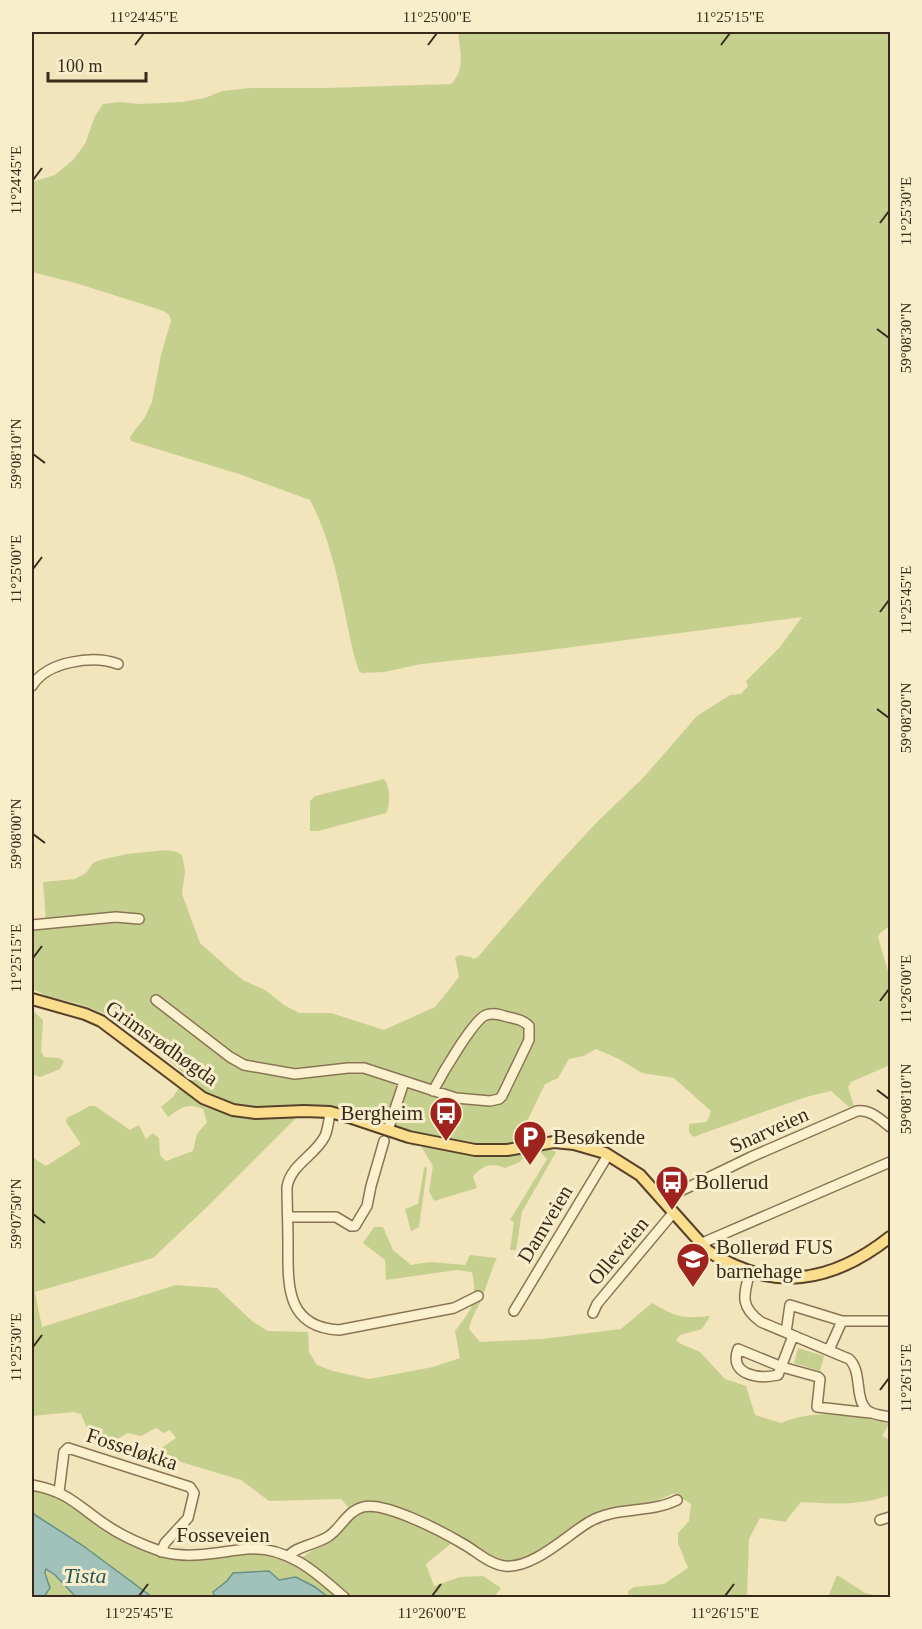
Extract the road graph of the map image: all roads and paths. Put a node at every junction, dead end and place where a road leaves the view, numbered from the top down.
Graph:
1 (118, 664) dead end
2 (32, 686) edge
3 (139, 919) dead end
4 (32, 925) edge
5 (32, 999) edge
6 (156, 1000) dead end
7 (404, 1082) junction
8 (433, 1091) junction
9 (330, 1112) junction
10 (891, 1127) edge
11 (388, 1130) junction
12 (384, 1141) dead end
13 (608, 1155) junction
14 (891, 1162) edge
15 (662, 1200) junction
16 (673, 1213) junction
17 (288, 1217) junction
18 (891, 1237) edge
19 (700, 1244) junction
20 (750, 1271) junction
21 (478, 1296) dead end
22 (514, 1311) dead end
23 (593, 1313) dead end
24 (842, 1321) junction
25 (891, 1321) edge
26 (790, 1334) junction
27 (829, 1350) junction
28 (782, 1367) junction
29 (870, 1413) junction
30 (891, 1417) edge
31 (32, 1485) edge
32 (59, 1492) junction
33 (677, 1500) dead end
34 (891, 1517) edge
35 (880, 1520) dead end
36 (161, 1552) junction
37 (289, 1556) junction
38 (345, 1598) edge

1 - 2 street
3 - 4 street
5 - 9 main road, Grimsrødhøgda
6 - 7 street
7 - 8 street
7 - 11 street
8 - 8 street
9 - 11 main road, Grimsrødhøgda
9 - 17 street
10 - 15 street, Snarveien
11 - 13 main road, Grimsrødhøgda
12 - 17 street
13 - 15 main road, Grimsrødhøgda
13 - 22 street, Damveien
14 - 19 street
15 - 16 main road, Grimsrødhøgda
16 - 19 main road, Grimsrødhøgda
16 - 23 street, Olleveien
17 - 21 street
18 - 20 main road, Grimsrødhøgda
19 - 20 main road, Grimsrødhøgda
20 - 26 street
24 - 25 street
24 - 26 street
24 - 27 street
26 - 27 street
26 - 28 street
27 - 29 street
28 - 28 street
28 - 29 street
29 - 30 street
31 - 32 street, Fosseveien
32 - 36 street, Fosseveien
32 - 36 street, Fosseløkka
33 - 37 street
34 - 35 street
36 - 37 street, Fosseveien
37 - 38 street, Fosseveien

